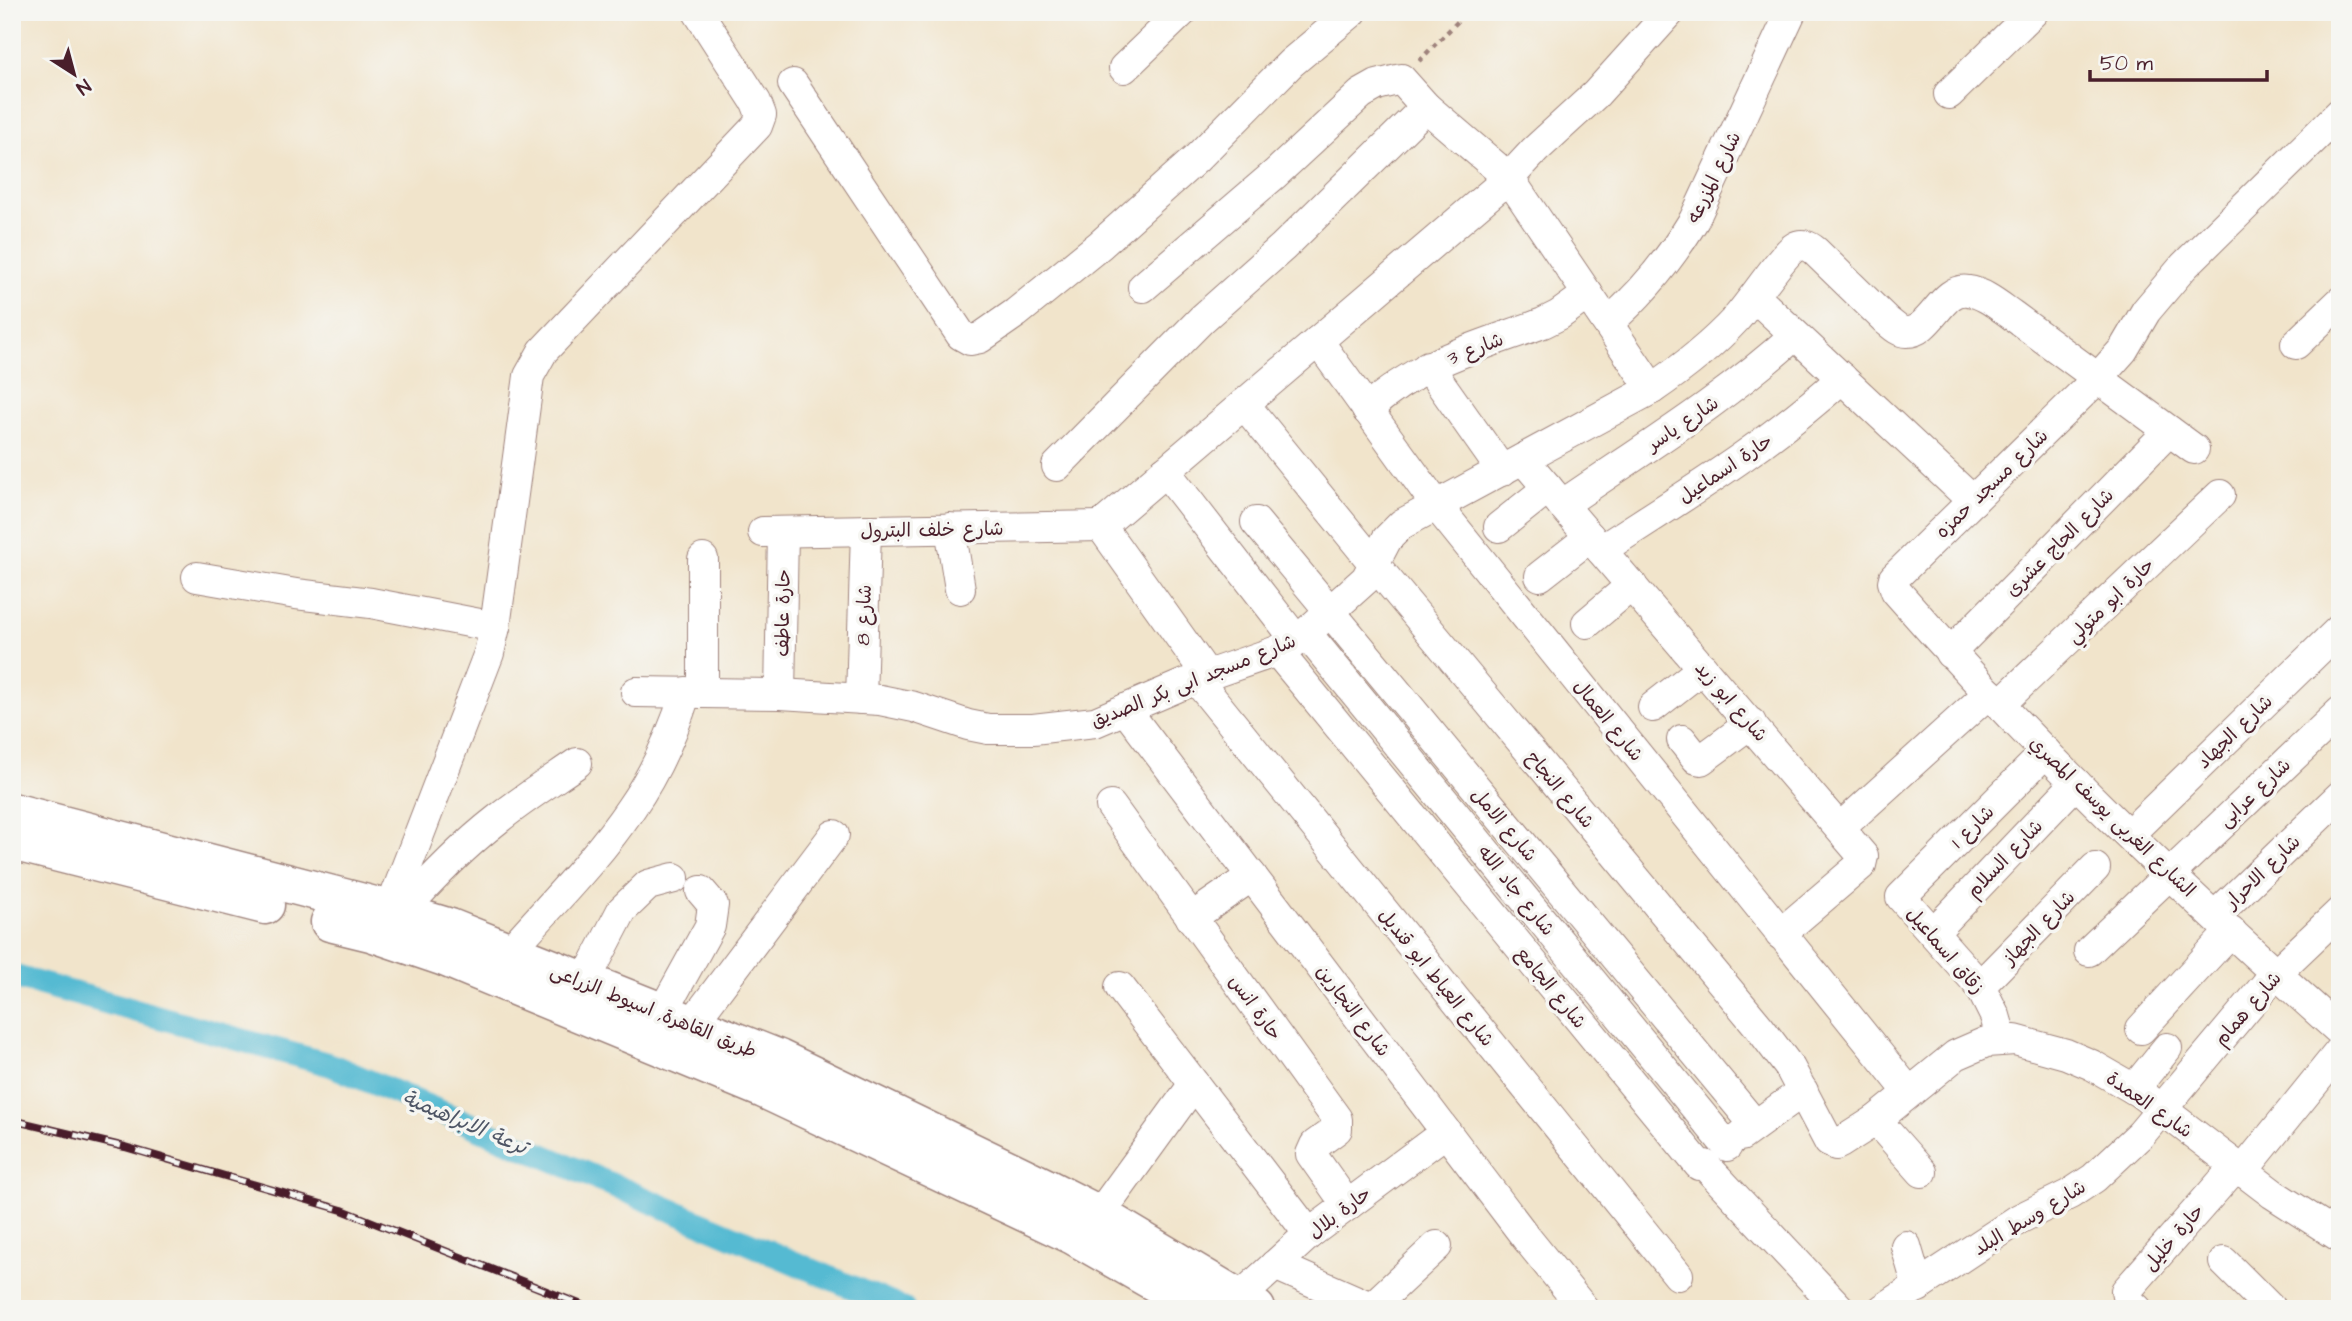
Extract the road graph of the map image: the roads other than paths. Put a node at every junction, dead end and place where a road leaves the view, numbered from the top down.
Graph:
1 (698, 12) edge
2 (1182, 12) edge
3 (1352, 12) edge
4 (1670, 12) edge
5 (1791, 12) edge
6 (2033, 12) edge
7 (1124, 68) dead end
8 (793, 84) dead end
9 (1950, 94) dead end
10 (1426, 107) junction
11 (2340, 113) edge
12 (1509, 178) junction
13 (1143, 287) dead end
14 (1588, 294) junction
15 (1755, 297) junction
16 (2340, 302) edge
17 (1608, 323) junction
18 (1795, 335) junction
19 (1318, 341) junction
20 (2295, 344) dead end
21 (1428, 366) junction
22 (1842, 378) junction
23 (2098, 378) junction
24 (1652, 389) junction
25 (1244, 404) junction
26 (1367, 410) junction
27 (2169, 431) junction
28 (2194, 450) dead end
29 (1512, 465) junction
30 (1056, 466) dead end
31 (1165, 471) junction
32 (2220, 495) dead end
33 (1555, 496) junction
34 (1973, 500) junction
35 (1437, 506) junction
36 (1256, 522) dead end
37 (1101, 526) junction
38 (1499, 527) dead end
39 (950, 528) junction
40 (866, 530) junction
41 (773, 532) joint
42 (1596, 543) junction
43 (703, 559) dead end
44 (1375, 565) junction
45 (1540, 576) dead end
46 (197, 577) dead end
47 (1632, 584) junction
48 (960, 589) dead end
49 (1896, 591) joint
50 (1330, 613) junction
51 (1587, 623) dead end
52 (495, 627) junction
53 (2340, 629) edge
54 (1293, 642) junction
55 (1950, 653) junction
56 (1703, 668) junction
57 (1202, 677) junction
58 (636, 692) dead end
59 (694, 692) junction
60 (780, 694) junction
61 (861, 699) junction
62 (1995, 699) junction
63 (1653, 707) dead end
64 (1125, 709) junction
65 (2340, 712) edge
66 (1751, 723) junction
67 (1682, 740) dead end
68 (2046, 752) junction
69 (577, 763) dead end
70 (2076, 783) junction
71 (2340, 796) edge
72 (1111, 806) dead end
73 (12, 813) edge
74 (1840, 828) junction
75 (2129, 834) junction
76 (834, 835) dead end
77 (12, 841) edge
78 (2095, 868) dead end
79 (2169, 872) junction
80 (1252, 876) junction
81 (1902, 900) joint
82 (395, 912) junction
83 (2340, 912) edge
84 (1191, 918) junction
85 (2223, 924) junction
86 (1933, 933) junction
87 (1780, 934) junction
88 (2089, 951) dead end
89 (509, 952) junction
90 (2275, 974) junction
91 (1980, 986) junction
92 (1120, 987) dead end
93 (578, 995) junction
94 (677, 1019) junction
95 (2141, 1029) dead end
96 (2340, 1031) edge
97 (2002, 1040) junction
98 (2167, 1048) dead end
99 (2340, 1051) edge
100 (1194, 1084) junction
101 (2134, 1089) junction
102 (1803, 1091) junction
103 (1909, 1092) junction
104 (2161, 1109) junction
105 (1875, 1120) junction
106 (1755, 1125) junction
107 (1446, 1132) junction
108 (1727, 1146) junction
109 (1703, 1164) junction
110 (2239, 1169) junction
111 (1922, 1172) dead end
112 (1347, 1205) junction
113 (1099, 1216) junction
114 (1309, 1234) junction
115 (2340, 1237) edge
116 (1437, 1245) dead end
117 (1906, 1246) dead end
118 (2224, 1262) dead end
119 (1275, 1265) junction
120 (1678, 1275) dead end
121 (1918, 1287) junction
122 (1232, 1305) edge
123 (1373, 1308) edge
124 (1584, 1309) edge
125 (1840, 1309) edge
126 (1882, 1309) edge
127 (2137, 1309) edge
128 (2271, 1309) edge

1 - 52 street
2 - 7 street
3 - 8 street
4 - 12 street
5 - 17 street, شارع المزرعه
6 - 9 street
10 - 12 street
10 - 13 street
10 - 30 street
11 - 23 street, شارع مسجد حمزه
12 - 14 street
12 - 19 street
14 - 17 street
14 - 21 street, شارع 3
15 - 18 street
15 - 23 street, شارع مسجد ابى بكر الصديق
15 - 24 street, شارع مسجد ابى بكر الصديق
16 - 20 street
17 - 24 street
18 - 22 street
18 - 33 street, شارع ياسر
19 - 25 street
19 - 26 street, شارع العمال
21 - 26 street, شارع 3
21 - 29 street, شارع ابو زيد
22 - 34 street
22 - 42 street, حارة اسماعيل
23 - 27 street
23 - 34 street, شارع مسجد حمزه
24 - 29 street, شارع مسجد ابى بكر الصديق
25 - 31 street
25 - 44 street, شارع النجاح
26 - 35 street, شارع العمال
27 - 28 street
27 - 55 street, شارع الحاج عشرى
29 - 33 street, شارع ابو زيد
29 - 35 street, شارع مسجد ابى بكر الصديق
31 - 37 street
31 - 54 street, شارع جاد الله
32 - 62 street, حارة ابو متولي
33 - 38 street, شارع ياسر
33 - 42 street, شارع ابو زيد
34 - 49 street, شارع مسجد حمزه
35 - 44 street, شارع مسجد ابى بكر الصديق
35 - 87 street, شارع العمال
36 - 50 street, شارع الامل
37 - 39 street, شارع خلف البترول
37 - 57 street, شارع العياط ابو قنديل
39 - 40 street, شارع خلف البترول
39 - 48 street
40 - 41 street, شارع خلف البترول
40 - 61 street, شارع 8
41 - 60 street, حارة عاطف
42 - 45 street, حارة اسماعيل
42 - 47 street, شارع ابو زيد
43 - 59 street
44 - 50 street, شارع مسجد ابى بكر الصديق
44 - 102 street, شارع النجاح
46 - 52 street
47 - 51 street
47 - 56 street, شارع ابو زيد
49 - 55 street, الشارع الغربى يوسف المصري
50 - 54 street, شارع مسجد ابى بكر الصديق
50 - 106 street, شارع الامل
52 - 82 street
53 - 75 street, شارع الجهاد
54 - 57 street, شارع مسجد ابى بكر الصديق
54 - 108 street, شارع جاد الله
54 - 109 street, شارع الجامع
55 - 62 street, الشارع الغربى يوسف المصري
56 - 63 street
56 - 66 street, شارع ابو زيد
57 - 64 street, شارع مسجد ابى بكر الصديق
57 - 120 street, شارع العياط ابو قنديل
58 - 59 street, شارع مسجد ابى بكر الصديق
59 - 60 street, شارع مسجد ابى بكر الصديق
59 - 89 street
60 - 61 street, شارع مسجد ابى بكر الصديق
61 - 64 street, شارع مسجد ابى بكر الصديق
62 - 68 street, الشارع الغربى يوسف المصري
62 - 74 street, حارة ابو متولي
64 - 80 street, شارع النجارين
65 - 79 street, شارع عرابى
66 - 67 street
66 - 74 street, شارع ابو زيد
68 - 70 street, الشارع الغربى يوسف المصري
68 - 81 street, شارع 1
69 - 82 street
70 - 75 street, الشارع الغربى يوسف المصري
70 - 86 street, شارع السلام
71 - 85 street, شارع الاحرار
72 - 84 street, حارة انس
73 - 82 highway, طريق القاهرة, اسيوط الزراعى
74 - 87 street, شارع ابو زيد
75 - 79 street, الشارع الغربى يوسف المصري
76 - 94 street
77 - 93 highway, طريق القاهرة, اسيوط الزراعى
78 - 91 street, شارع الجهاز
79 - 85 street, الشارع الغربى يوسف المصري
79 - 88 street, شارع عرابى
80 - 84 street
80 - 107 street, شارع النجارين
81 - 86 street, زقاق اسماعيل
82 - 89 highway, طريق القاهرة, اسيوط الزراعى
83 - 90 street, شارع همام
84 - 112 street, حارة انس
85 - 90 street, الشارع الغربى يوسف المصري
85 - 95 street
86 - 91 street, زقاق اسماعيل
87 - 103 street, شارع العمال
89 - 93 highway, طريق القاهرة, اسيوط الزراعى
90 - 96 street, الشارع الغربى يوسف المصري
90 - 104 street, شارع همام
91 - 97 street, زقاق اسماعيل
92 - 100 street
93 - 94 highway, طريق القاهرة, اسيوط الزراعى
93 - 94 street
93 - 122 highway, طريق القاهرة, اسيوط الزراعى
94 - 113 highway, طريق القاهرة, اسيوط الزراعى
97 - 101 street, شارع العمدة
97 - 103 street, شارع العمدة
98 - 101 street
99 - 110 street
100 - 113 street
100 - 114 street
101 - 104 street, شارع العمدة
102 - 105 street, شارع النجاح
102 - 106 street
103 - 105 street, شارع العمدة
104 - 110 street, شارع العمدة
104 - 121 street, شارع وسط البلد
105 - 111 street
106 - 108 street
107 - 112 street, حارة بلال
107 - 124 street, شارع النجارين
108 - 109 street
109 - 125 street, شارع الجامع
110 - 115 street, شارع العمدة
110 - 127 street, حارة خليل
112 - 114 street, حارة بلال
113 - 122 highway, طريق القاهرة, اسيوط الزراعى
114 - 119 street, حارة بلال
116 - 123 street
117 - 121 street
118 - 128 street
119 - 122 street, حارة بلال
119 - 123 street
121 - 126 street, شارع وسط البلد

